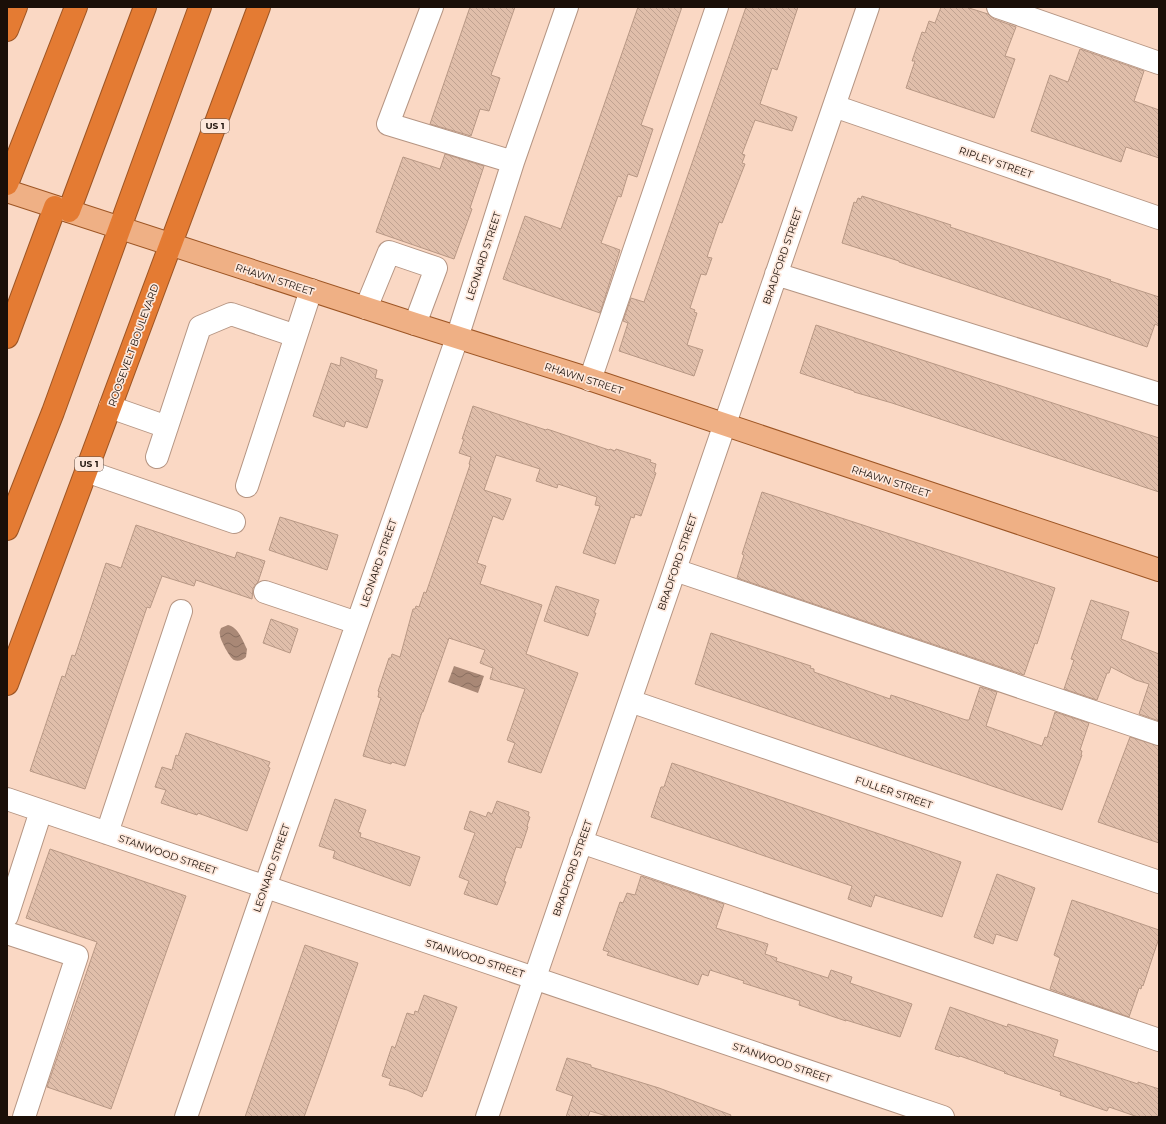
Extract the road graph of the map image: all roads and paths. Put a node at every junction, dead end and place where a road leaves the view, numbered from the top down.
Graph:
1 (16, 7) edge
2 (76, 7) edge
3 (145, 7) edge
4 (200, 7) edge
5 (259, 7) edge
6 (432, 7) edge
7 (567, 7) edge
8 (717, 7) edge
9 (868, 7) edge
10 (998, 7) edge
11 (7, 30) edge
12 (1159, 62) edge
13 (834, 106) junction
14 (513, 162) junction
15 (7, 184) edge
16 (7, 191) edge
17 (62, 209) junction
18 (1159, 218) edge
19 (120, 228) junction
20 (170, 244) junction
21 (776, 274) junction
22 (311, 290) junction
23 (366, 308) junction
24 (415, 324) junction
25 (296, 336) junction
26 (7, 337) edge
27 (457, 338) junction
28 (590, 380) junction
29 (1159, 394) edge
30 (110, 407) junction
31 (724, 425) junction
32 (167, 427) junction
33 (157, 457) dead end
34 (86, 471) junction
35 (247, 486) dead end
36 (234, 522) dead end
37 (7, 530) edge
38 (675, 570) junction
39 (1159, 570) edge
40 (265, 592) dead end
41 (181, 611) dead end
42 (357, 623) junction
43 (7, 684) edge
44 (630, 701) junction
45 (1159, 734) edge
46 (7, 799) edge
47 (41, 811) junction
48 (107, 833) junction
49 (581, 842) junction
50 (1159, 882) edge
51 (265, 887) junction
52 (7, 916) edge
53 (7, 933) edge
54 (535, 977) junction
55 (1159, 1040) edge
56 (7, 1116) edge
57 (11, 1117) edge
58 (24, 1117) edge
59 (186, 1117) edge
60 (487, 1117) edge
61 (943, 1117) edge

1 - 11 highway
2 - 15 highway
3 - 17 highway
4 - 19 highway
5 - 20 highway, ROOSEVELT BOULEVARD / US 1
6 - 14 street
7 - 14 street, LEONARD STREET
8 - 28 street
9 - 13 street, BRADFORD STREET
10 - 12 street
13 - 18 street, RIPLEY STREET
13 - 21 street, BRADFORD STREET
14 - 27 street, LEONARD STREET
16 - 17 main road, RHAWN STREET
17 - 19 main road, RHAWN STREET
17 - 26 highway
19 - 20 main road, RHAWN STREET
19 - 37 highway
20 - 22 main road, RHAWN STREET
20 - 30 highway, ROOSEVELT BOULEVARD / US 1
21 - 29 street
21 - 31 street, BRADFORD STREET
22 - 23 main road, RHAWN STREET
22 - 25 street
23 - 24 main road, RHAWN STREET
23 - 24 street
24 - 27 main road, RHAWN STREET
25 - 32 street
25 - 35 street
27 - 28 main road, RHAWN STREET
27 - 42 street, LEONARD STREET
28 - 31 main road, RHAWN STREET
30 - 32 street
30 - 34 highway, ROOSEVELT BOULEVARD / US 1
31 - 38 street, BRADFORD STREET
31 - 39 main road, RHAWN STREET
32 - 33 street
34 - 36 street
34 - 43 highway, ROOSEVELT BOULEVARD / US 1
38 - 44 street, BRADFORD STREET
38 - 45 street
40 - 42 street
41 - 48 street
42 - 51 street, LEONARD STREET
44 - 49 street, BRADFORD STREET
44 - 50 street, FULLER STREET
46 - 47 street, STANWOOD STREET
47 - 48 street, STANWOOD STREET
47 - 52 street
48 - 51 street, STANWOOD STREET
49 - 54 street, BRADFORD STREET
49 - 55 street
51 - 54 street, STANWOOD STREET
51 - 59 street, LEONARD STREET
53 - 58 street
54 - 60 street, BRADFORD STREET
54 - 61 street, STANWOOD STREET
56 - 57 street

